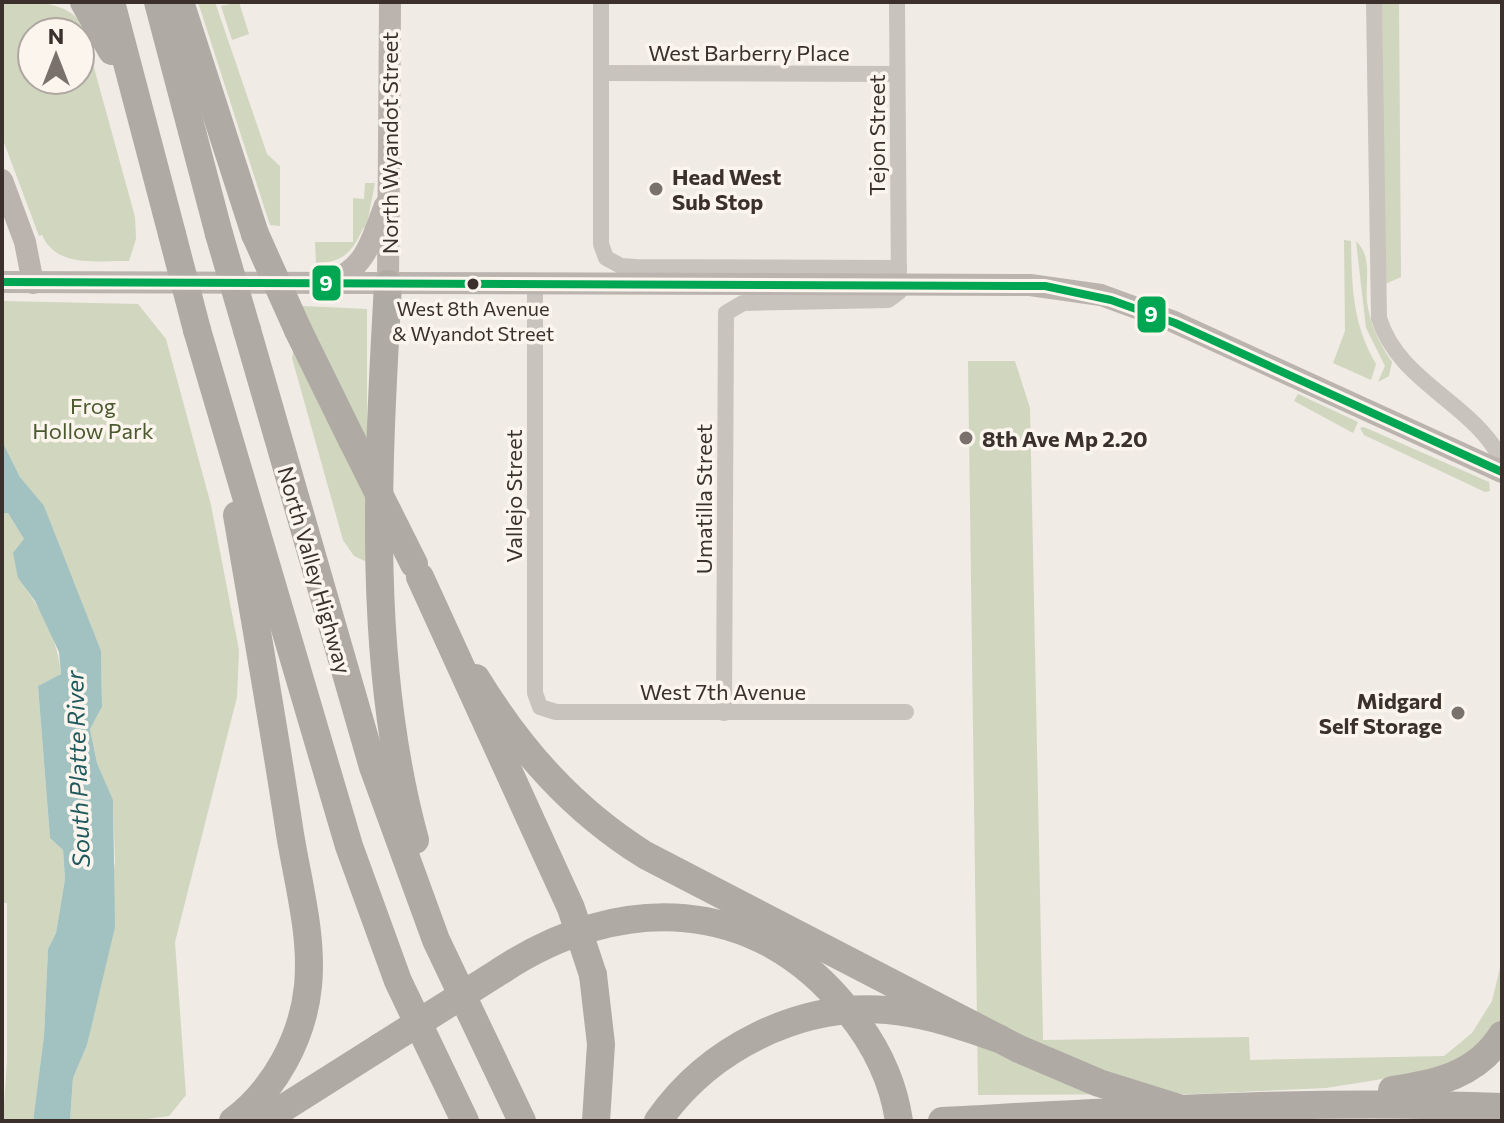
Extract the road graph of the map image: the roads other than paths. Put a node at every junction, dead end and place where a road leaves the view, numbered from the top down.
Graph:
1 (84, 2) edge
2 (111, 2) edge
3 (158, 2) edge
4 (180, 2) edge
5 (390, 2) edge
6 (601, 2) edge
7 (897, 2) edge
8 (1374, 2) edge
9 (601, 73) junction
10 (897, 74) junction
11 (147, 133) junction
12 (2, 180) edge
13 (391, 189) junction
14 (899, 268) junction
15 (2, 282) edge
16 (33, 283) junction
17 (316, 283) junction
18 (388, 284) junction
19 (535, 284) junction
20 (216, 396) junction
21 (1495, 442) edge
22 (1502, 461) edge
23 (1502, 472) edge
24 (420, 577) junction
25 (540, 707) joint
26 (906, 712) dead end
27 (724, 713) junction
28 (454, 979) junction
29 (1502, 1035) edge
30 (1000, 1039) junction
31 (1308, 1103) junction
32 (1502, 1107) edge
33 (1182, 1109) junction
34 (233, 1121) edge
35 (263, 1121) edge
36 (465, 1121) edge
37 (522, 1121) edge
38 (596, 1121) edge
39 (658, 1121) edge
40 (899, 1121) edge
41 (942, 1121) edge

1 - 11 highway
2 - 11 highway, North Valley Highway
3 - 28 highway, North Valley Highway, bridge
4 - 24 highway, bridge
5 - 13 main road, North Wyandot Street
6 - 9 street
7 - 10 street, Tejon Street
8 - 21 street
9 - 10 street, West Barberry Place
9 - 14 street
10 - 14 street, Tejon Street
11 - 20 highway, North Valley Highway, bridge
12 - 16 main road
13 - 17 main road
13 - 18 main road, North Wyandot Street
14 - 27 street, Umatilla Street
15 - 16 main road
16 - 17 main road
17 - 18 main road
18 - 19 main road
18 - 28 highway
19 - 23 main road, bridge
19 - 25 street, Vallejo Street
20 - 34 highway
20 - 36 highway, North Valley Highway
21 - 22 street
24 - 30 highway, bridge
24 - 38 highway, bridge
25 - 27 street, West 7th Avenue
26 - 27 street, West 7th Avenue
28 - 37 highway, North Valley Highway
29 - 31 highway
30 - 33 highway
30 - 39 highway, bridge
31 - 32 highway
31 - 33 highway
33 - 41 highway
35 - 40 highway, bridge

